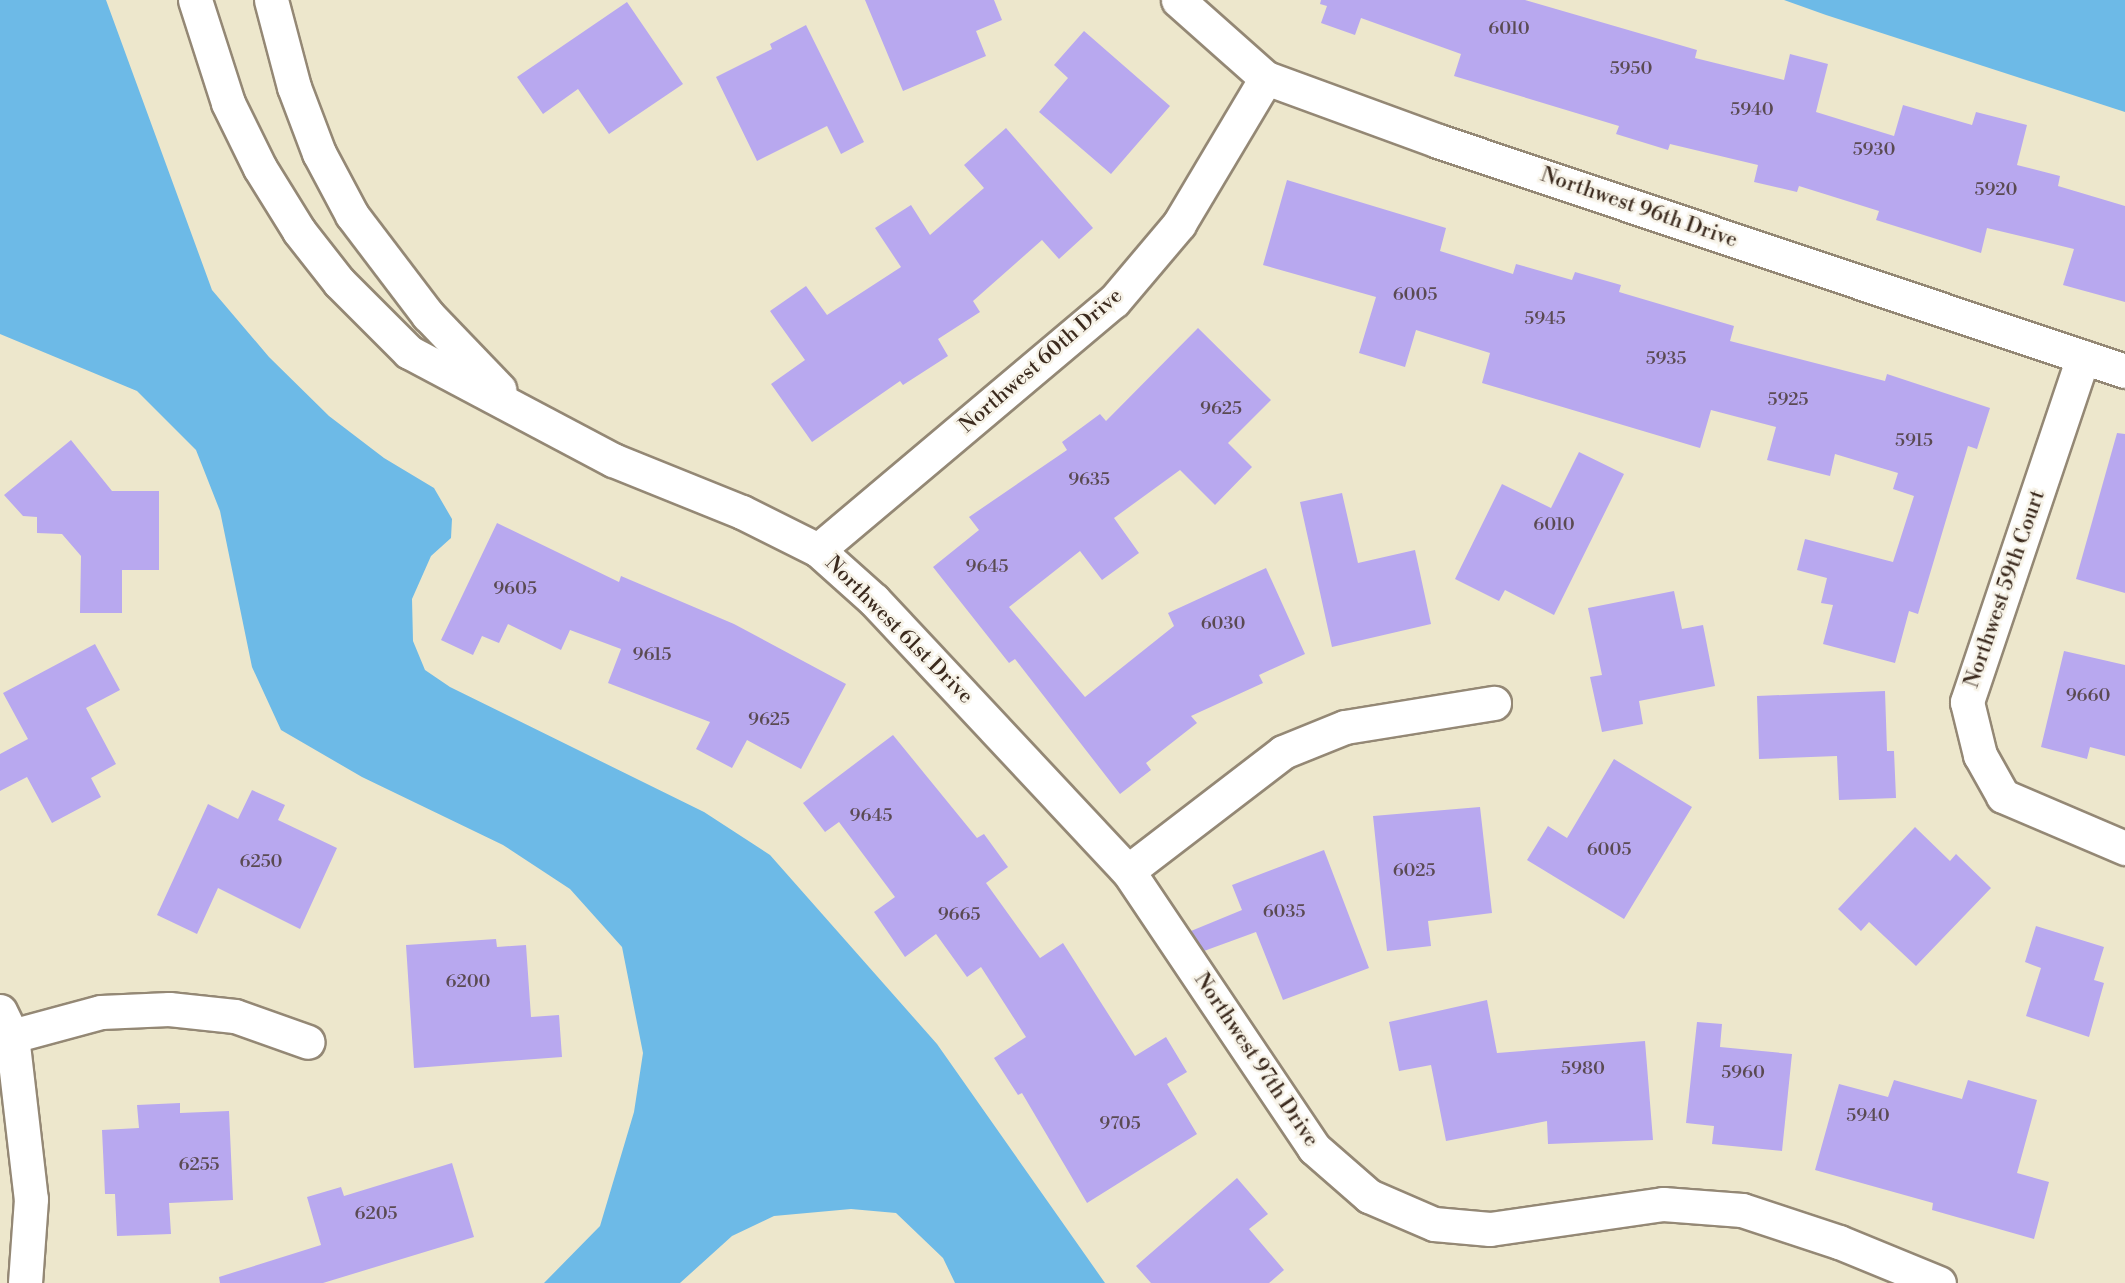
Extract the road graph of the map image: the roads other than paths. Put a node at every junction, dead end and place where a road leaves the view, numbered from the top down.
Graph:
1 (195, 0) edge
2 (271, 0) edge
3 (1178, 0) edge
4 (1266, 78) junction
5 (2083, 357) junction
6 (2125, 371) edge
7 (521, 412) junction
8 (818, 550) junction
9 (1494, 703) dead end
10 (2125, 848) edge
11 (1128, 871) junction
12 (6, 1023) edge
13 (308, 1042) dead end
14 (25, 1283) edge
15 (1939, 1283) edge

1 - 7 street, Northwest 61st Drive
2 - 7 street, Northwest 61st Drive
3 - 4 street, Northwest 96th Drive
4 - 5 street, Northwest 96th Drive
4 - 8 street, Northwest 60th Drive
5 - 6 street, Northwest 96th Drive
5 - 10 street, Northwest 59th Court
7 - 8 street, Northwest 61st Drive
8 - 11 street, Northwest 61st Drive
9 - 11 street
11 - 15 street, Northwest 97th Drive
12 - 13 street
12 - 14 street

